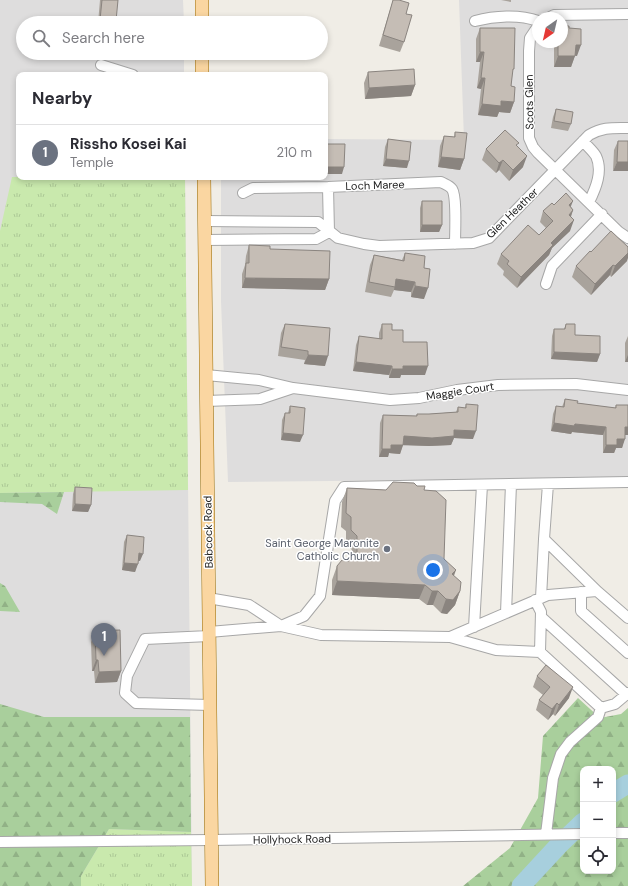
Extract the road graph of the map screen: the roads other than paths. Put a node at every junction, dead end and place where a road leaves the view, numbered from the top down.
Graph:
1 (202, 0) edge
2 (628, 14) edge
3 (202, 16) edge
4 (568, 16) edge
5 (532, 18) edge
6 (475, 22) dead end
7 (532, 35) edge
8 (202, 60) edge
9 (101, 65) dead end
10 (123, 72) edge
11 (202, 72) edge
12 (628, 128) edge
13 (583, 141) junction
14 (556, 170) junction
15 (204, 180) edge
16 (328, 187) junction
17 (243, 193) dead end
18 (589, 202) junction
19 (602, 214) junction
20 (205, 221) junction
21 (329, 232) junction
22 (628, 238) edge
23 (205, 240) junction
24 (455, 244) junction
25 (546, 284) dead end
26 (206, 375) junction
27 (293, 388) junction
28 (628, 390) edge
29 (206, 401) junction
30 (628, 482) edge
31 (511, 484) junction
32 (548, 484) junction
33 (482, 485) junction
34 (544, 539) junction
35 (598, 591) junction
36 (581, 592) junction
37 (208, 598) junction
38 (538, 599) junction
39 (506, 613) junction
40 (541, 617) junction
41 (628, 618) edge
42 (281, 626) junction
43 (474, 627) junction
44 (209, 634) junction
45 (450, 637) junction
46 (540, 652) junction
47 (628, 653) edge
48 (627, 694) edge
49 (210, 704) junction
50 (601, 708) junction
51 (616, 833) edge
52 (628, 833) edge
53 (547, 834) junction
54 (580, 834) edge
55 (212, 840) junction
56 (0, 842) edge
57 (212, 886) edge

1 - 3 main road
2 - 4 street
5 - 6 street
7 - 14 street, Scots Glen
8 - 11 main road
9 - 10 street
12 - 13 street, Glen Heather
13 - 14 street, Glen Heather
13 - 18 street
14 - 18 street, Scots Glen
14 - 24 street, Glen Heather
15 - 20 main road, Babcock Road
16 - 17 street, Loch Maree
16 - 21 street
16 - 24 street, Loch Maree
18 - 19 street, Scots Glen
19 - 22 street, Scots Glen
19 - 25 street
20 - 21 street, Glen Heather
20 - 23 main road, Babcock Road
21 - 23 street
21 - 24 street, Glen Heather
23 - 26 main road, Babcock Road
26 - 27 street, Maggie Court
26 - 29 main road, Babcock Road
27 - 28 street, Maggie Court
27 - 29 street, Maggie Court
29 - 37 main road, Babcock Road
30 - 32 street
31 - 32 street
31 - 33 street
31 - 39 street
32 - 34 street
33 - 42 street
33 - 43 street
34 - 35 street
34 - 38 street
35 - 36 street
35 - 41 street
36 - 38 street
36 - 47 street
37 - 42 street
37 - 44 main road, Babcock Road
38 - 39 street
38 - 40 street
39 - 43 street
40 - 46 street
40 - 48 street
42 - 44 street
42 - 45 street
43 - 45 street
44 - 49 main road, Babcock Road
44 - 49 street
45 - 46 street
46 - 50 street
48 - 50 street
49 - 55 main road, Babcock Road
50 - 53 street
51 - 52 street
53 - 54 street, Hollyhock Road
53 - 55 street, Hollyhock Road
55 - 56 street, Hollyhock Road
55 - 57 main road, Babcock Road

